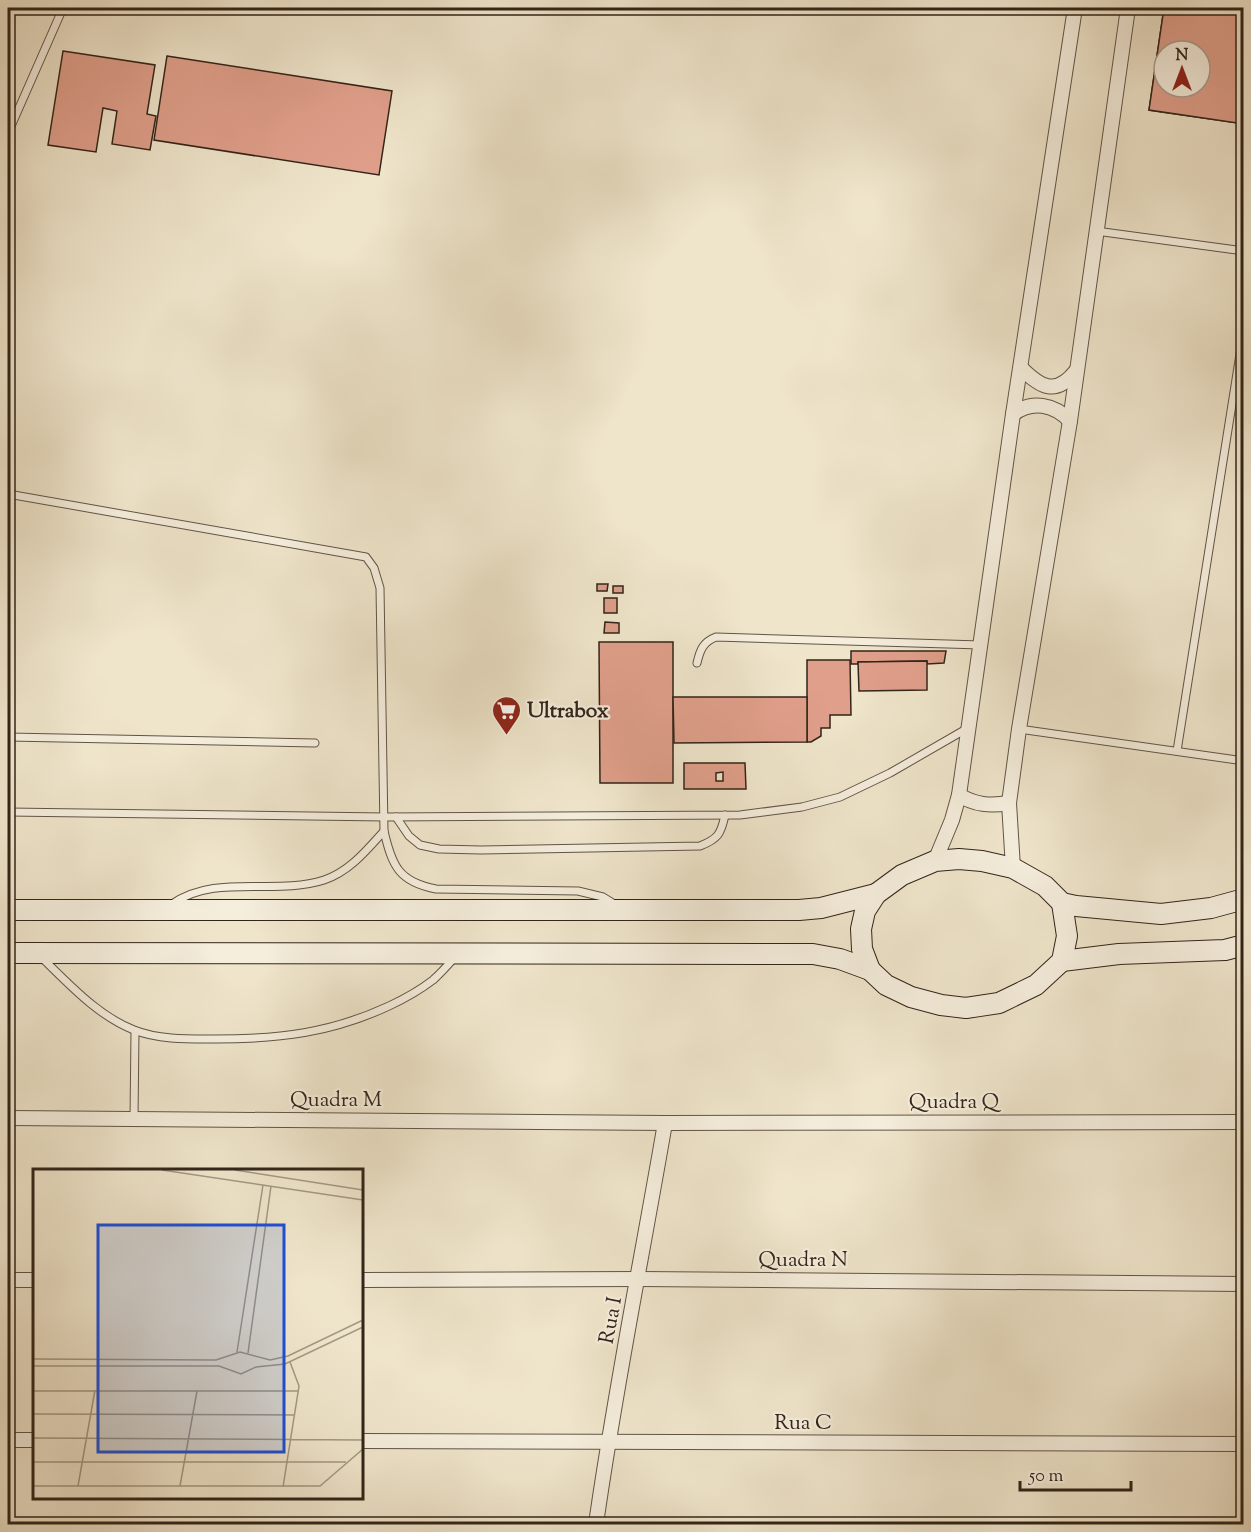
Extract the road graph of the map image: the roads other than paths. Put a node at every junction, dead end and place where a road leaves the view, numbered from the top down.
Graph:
1 (63, 8) edge
2 (1075, 8) edge
3 (1128, 8) edge
4 (8, 133) edge
5 (1095, 231) junction
6 (1244, 251) edge
7 (1244, 330) edge
8 (1021, 368) junction
9 (1076, 372) junction
10 (1013, 414) junction
11 (1070, 421) junction
12 (8, 494) edge
13 (981, 645) junction
14 (697, 663) dead end
15 (970, 727) junction
16 (1019, 729) junction
17 (8, 737) edge
18 (315, 742) dead end
19 (1177, 751) junction
20 (1244, 761) edge
21 (959, 795) junction
22 (1009, 803) junction
23 (8, 812) edge
24 (725, 815) junction
25 (385, 817) junction
26 (396, 817) junction
27 (384, 831) junction
28 (935, 861) junction
29 (1013, 868) junction
30 (876, 894) junction
31 (1244, 898) edge
32 (1062, 903) junction
33 (8, 910) edge
34 (163, 911) junction
35 (626, 911) junction
36 (1244, 945) edge
37 (8, 953) edge
38 (37, 954) junction
39 (459, 954) junction
40 (1062, 961) junction
41 (870, 970) junction
42 (135, 1031) junction
43 (8, 1118) edge
44 (134, 1119) junction
45 (1244, 1122) edge
46 (665, 1123) junction
47 (639, 1279) junction
48 (8, 1280) edge
49 (33, 1280) edge
50 (363, 1280) edge
51 (1244, 1284) edge
52 (8, 1440) edge
53 (33, 1440) edge
54 (363, 1441) edge
55 (608, 1442) junction
56 (1244, 1444) edge
57 (596, 1524) edge

1 - 4 lane
2 - 8 street
3 - 5 street
5 - 6 lane
5 - 9 street
7 - 19 lane
8 - 9 street
8 - 10 street
9 - 11 street
10 - 11 street
10 - 13 street
11 - 16 street
12 - 25 lane
13 - 14 lane
13 - 15 street
15 - 21 street
15 - 24 lane
16 - 19 lane
16 - 22 street
17 - 18 lane
19 - 20 lane
21 - 22 street
21 - 28 street
22 - 29 street
23 - 25 lane
24 - 26 lane
24 - 26 lane
25 - 26 lane
25 - 27 lane
27 - 34 lane
27 - 35 lane
28 - 29 main road
28 - 30 main road
29 - 32 main road
30 - 35 main road
30 - 41 main road
31 - 32 main road
32 - 40 main road
33 - 34 main road
34 - 35 main road
36 - 40 main road
37 - 38 main road
38 - 39 main road
38 - 42 lane
39 - 41 main road
39 - 42 lane
40 - 41 main road
42 - 44 lane
43 - 44 street, Quadra M
44 - 46 street, Quadra M
45 - 46 street, Quadra Q
46 - 47 street, Rua I
47 - 50 street, Quadra N
47 - 51 street, Quadra N
47 - 55 street, Rua I
48 - 49 street
52 - 53 street
54 - 55 street, Rua C
55 - 56 street, Rua C
55 - 57 street, Rua I

